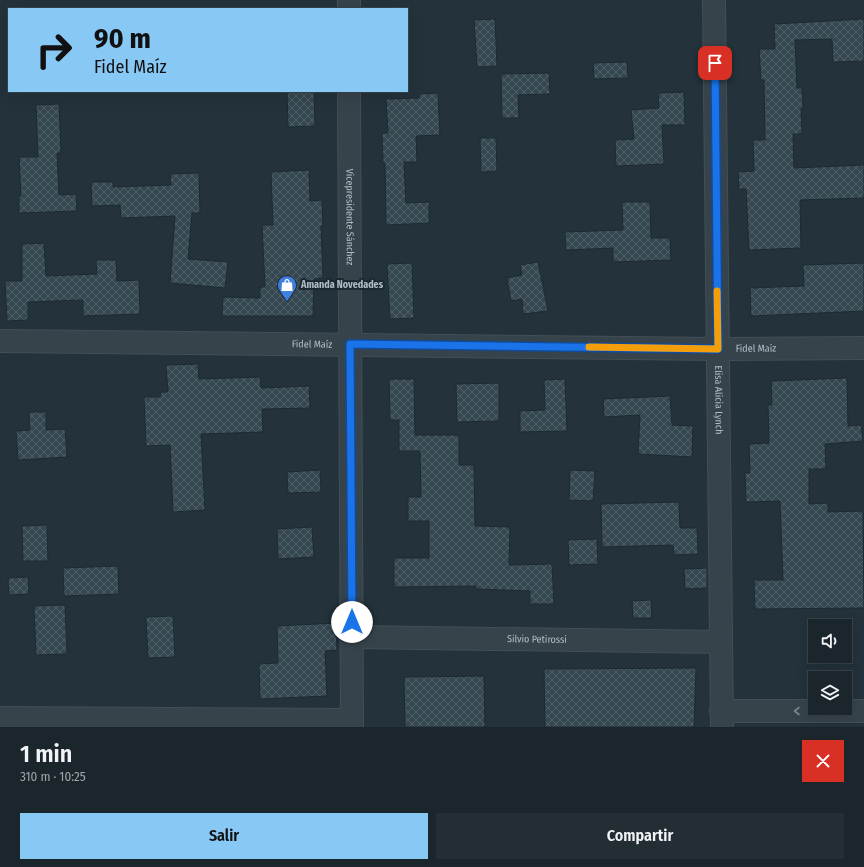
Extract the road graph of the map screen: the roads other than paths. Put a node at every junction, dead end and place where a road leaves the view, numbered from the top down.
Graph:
1 (714, 0) edge
2 (349, 92) edge
3 (0, 341) edge
4 (350, 344) junction
5 (864, 348) edge
6 (718, 349) junction
7 (352, 637) junction
8 (721, 642) junction
9 (864, 711) edge
10 (0, 718) edge
11 (722, 719) edge
12 (352, 724) edge

1 - 6 street, Elisa Alicia Lynch
2 - 4 street, Vicepresidente Sánchez
3 - 4 street, Fidel Maíz
4 - 6 street, Fidel Maíz
4 - 7 street, Vicepresidente Sánchez
5 - 6 street, Fidel Maíz
6 - 8 street, Elisa Alicia Lynch
7 - 8 street, Silvio Petirossi
7 - 12 street, Vicepresidente Sánchez
8 - 11 street, Elisa Alicia Lynch
9 -> 11 street
10 - 12 street

